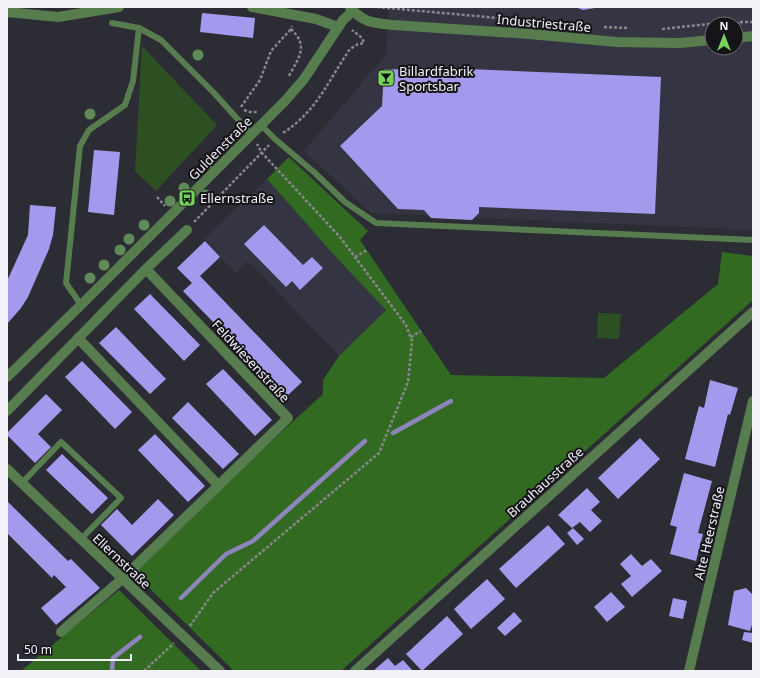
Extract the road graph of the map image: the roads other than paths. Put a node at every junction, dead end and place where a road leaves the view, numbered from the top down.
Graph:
1 (119, 7) edge
2 (252, 7) edge
3 (351, 9) edge
4 (7, 12) edge
5 (112, 23) dead end
6 (338, 27) junction
7 (139, 28) junction
8 (704, 41) edge
9 (261, 125) junction
10 (252, 135) junction
11 (187, 230) dead end
12 (753, 240) edge
13 (146, 269) junction
14 (81, 305) junction
15 (753, 312) edge
16 (78, 338) junction
17 (7, 377) edge
18 (753, 401) edge
19 (7, 411) edge
20 (7, 469) edge
21 (22, 484) junction
22 (218, 485) junction
23 (81, 539) junction
24 (122, 579) junction
25 (61, 632) dead end
26 (220, 671) edge
27 (355, 671) edge
28 (690, 671) edge

1 - 4 street
2 - 6 street
3 - 6 street, Guldenstraße
3 - 8 street, Industriestraße
5 - 7 lane
6 - 9 street, Guldenstraße
7 - 10 lane
7 - 14 lane
9 - 10 street, Guldenstraße
9 - 12 lane
10 - 14 street, Guldenstraße
11 - 13 street
13 - 16 street
13 - 22 street, Feldwiesenstraße
14 - 17 street, Guldenstraße
15 - 27 street, Brauhausstraße
16 - 19 street
16 - 22 street
18 - 28 street, Alte Heerstraße
20 - 21 street, Ellernstraße
21 - 23 street, Ellernstraße
21 - 23 lane
22 - 24 street, Feldwiesenstraße
23 - 24 street, Ellernstraße
24 - 25 street, Feldwiesenstraße
24 - 26 street, Ellernstraße

